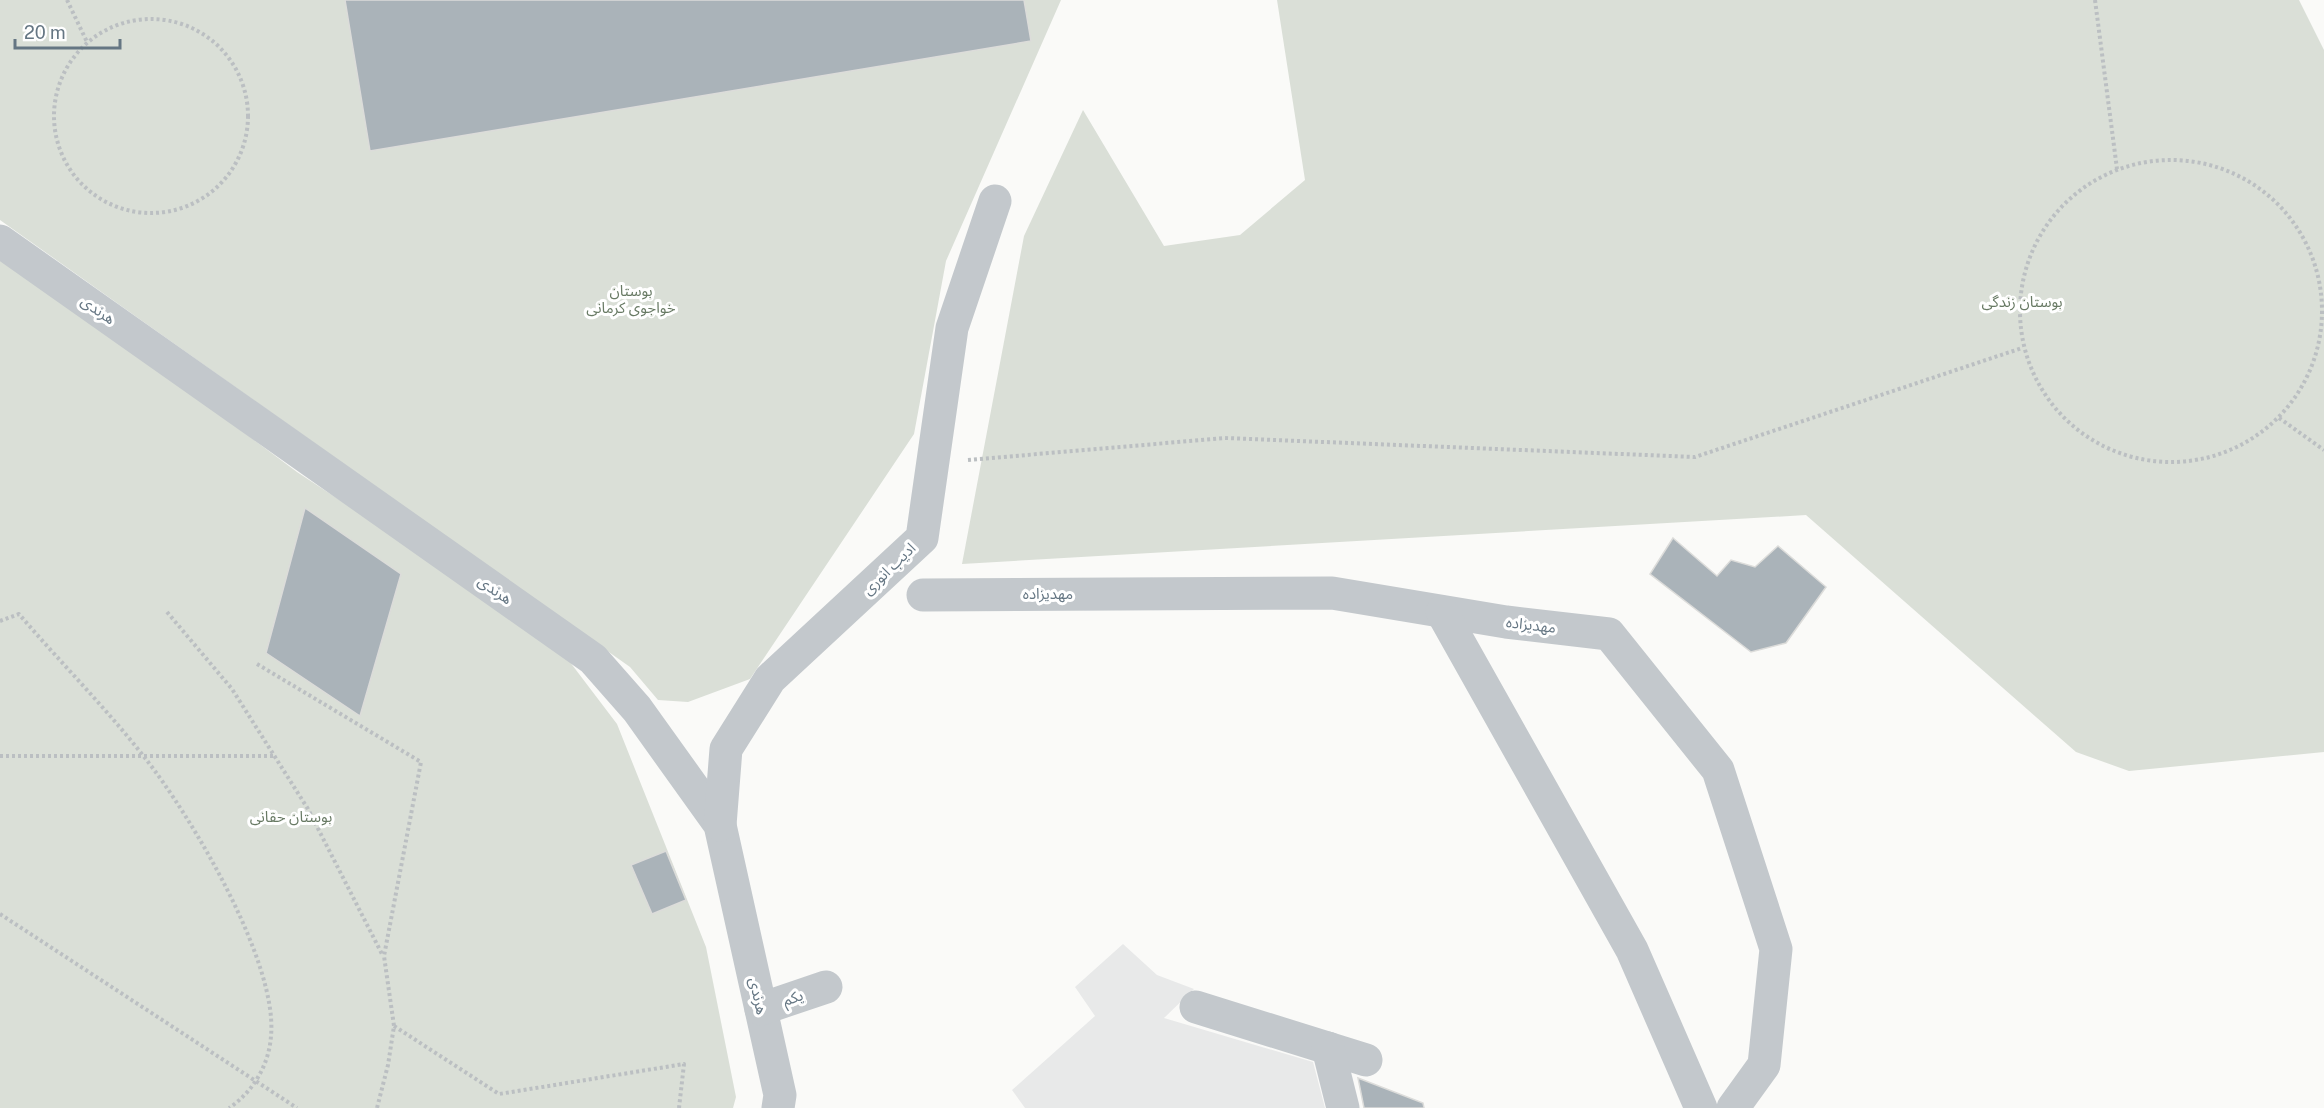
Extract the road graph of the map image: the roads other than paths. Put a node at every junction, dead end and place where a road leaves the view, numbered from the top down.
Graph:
1 (995, 201) dead end
2 (0, 241) edge
3 (923, 595) dead end
4 (1442, 612) junction
5 (720, 825) junction
6 (826, 987) dead end
7 (1196, 1007) dead end
8 (761, 1010) junction
9 (1328, 1048) junction
10 (1366, 1060) dead end
11 (782, 1104) edge
12 (1343, 1108) edge
13 (1701, 1108) edge
14 (1733, 1108) edge

1 - 5 street, ادیب انوری
2 - 5 street, هرندی
3 - 4 street, مهدیزاده
4 - 13 street
4 - 14 street, مهدیزاده
5 - 8 street, هرندی
6 - 8 street, یکم
7 - 9 street
8 - 11 street, هرندی
9 - 10 street
9 - 12 street

